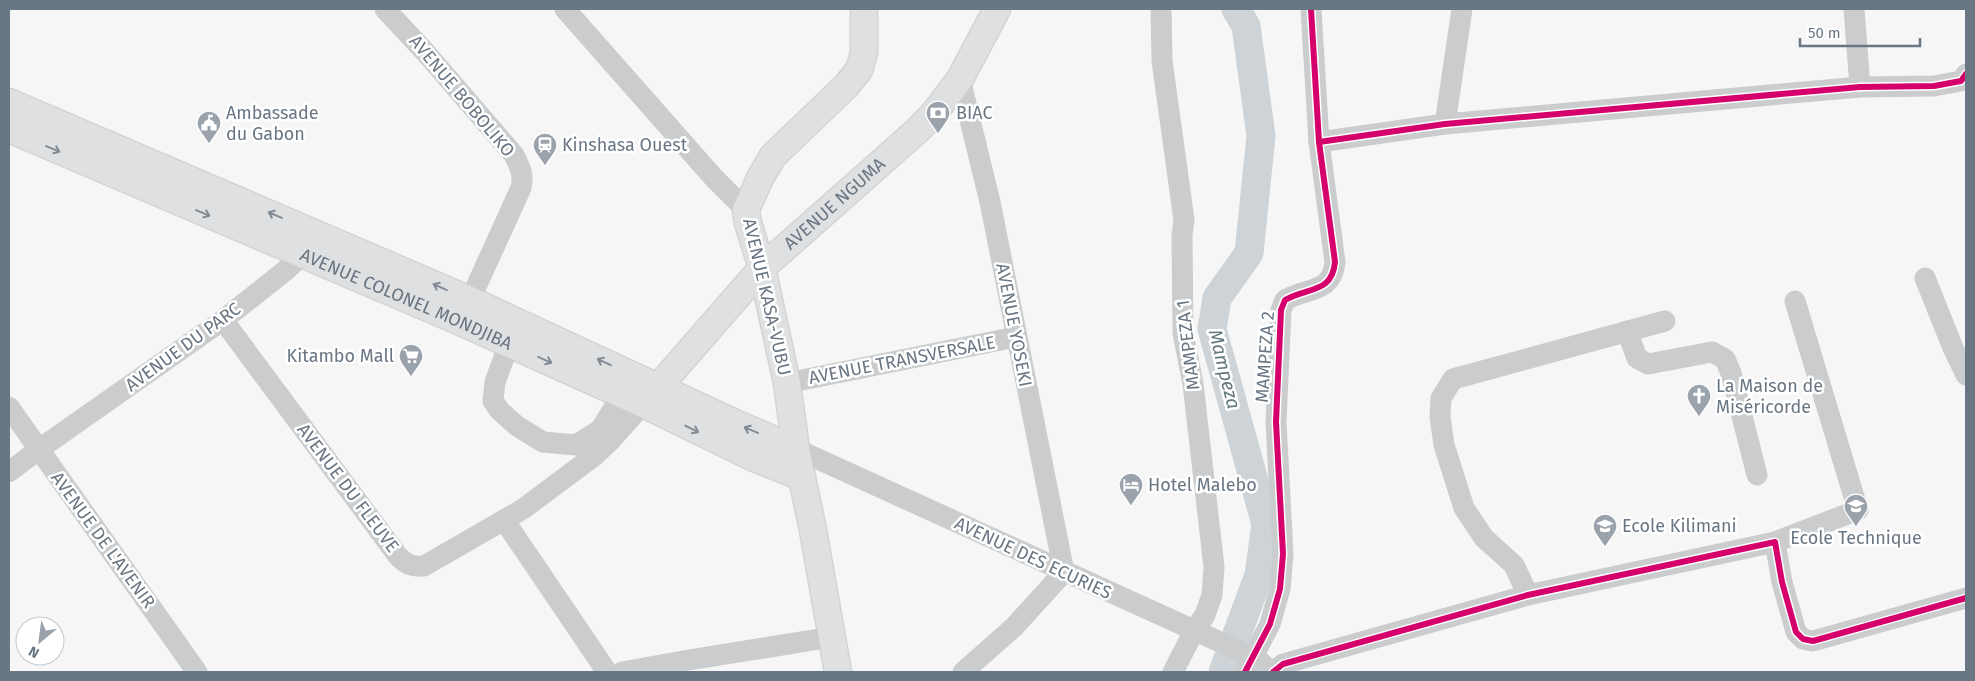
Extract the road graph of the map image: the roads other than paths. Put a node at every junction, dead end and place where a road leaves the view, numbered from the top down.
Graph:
1 (385, 9) edge
2 (565, 9) edge
3 (864, 9) edge
4 (997, 9) edge
5 (1161, 9) edge
6 (1311, 9) edge
7 (1462, 9) edge
8 (1854, 9) edge
9 (1966, 74) edge
10 (960, 79) junction
11 (1860, 87) junction
12 (9, 102) edge
13 (1445, 124) junction
14 (9, 129) edge
15 (1319, 142) junction
16 (746, 210) junction
17 (312, 231) junction
18 (302, 255) junction
19 (762, 268) junction
20 (1925, 278) dead end
21 (470, 300) junction
22 (1795, 301) dead end
23 (223, 320) junction
24 (1665, 321) dead end
25 (1627, 332) junction
26 (1016, 338) junction
27 (509, 344) junction
28 (1966, 375) edge
29 (787, 383) junction
30 (641, 396) junction
31 (9, 407) edge
32 (796, 449) junction
33 (38, 450) junction
34 (9, 472) edge
35 (1757, 475) dead end
36 (802, 477) junction
37 (872, 484) junction
38 (504, 520) junction
39 (1775, 542) junction
40 (1064, 572) junction
41 (1528, 595) junction
42 (1966, 598) edge
43 (1199, 633) junction
44 (832, 637) junction
45 (1246, 660) edge
46 (197, 672) edge
47 (607, 672) edge
48 (622, 672) edge
49 (838, 672) edge
50 (963, 672) edge
51 (1173, 672) edge
52 (1273, 672) edge

1 - 21 street, AVENUE BOBOLIKO
2 - 16 street
3 - 16 main road, AVENUE KASA-VUBU
4 - 10 main road, AVENUE NGUMA
5 - 43 street, MAMPEZA 1
6 - 15 street, MAMPEZA 2
7 - 13 street
8 - 11 street
9 - 11 street
10 - 19 main road, AVENUE NGUMA
10 - 26 street, AVENUE YOSEKI
11 - 13 street
17 -> 12 main road, AVENUE COLONEL MONDJIBA
13 - 15 street
14 -> 18 main road, AVENUE COLONEL MONDJIBA
15 - 45 street, MAMPEZA 2
16 - 19 main road, AVENUE KASA-VUBU
17 - 18 street, AVENUE DU PARC
21 -> 17 main road, AVENUE COLONEL MONDJIBA
18 - 23 street, AVENUE DU PARC
18 - 27 main road, AVENUE COLONEL MONDJIBA
19 - 29 main road, AVENUE KASA-VUBU
19 - 30 main road, AVENUE NGUMA
20 - 28 street
30 -> 21 main road, AVENUE COLONEL MONDJIBA
22 - 39 street
23 - 33 street, AVENUE DU PARC
23 - 38 street, AVENUE DU FLEUVE
24 - 25 street
25 - 35 street
25 - 41 street
26 - 29 street, AVENUE TRANSVERSALE
26 - 40 street, AVENUE YOSEKI
27 -> 30 main road, AVENUE COLONEL MONDJIBA
27 - 30 street
29 - 32 main road, AVENUE KASA-VUBU
32 -> 30 main road, AVENUE COLONEL MONDJIBA
30 -> 36 main road, AVENUE COLONEL MONDJIBA
30 - 38 street, AVENUE DU FLEUVE
31 - 33 street, AVENUE DE L'AVENIR
32 - 36 main road, AVENUE KASA-VUBU
32 - 37 street, AVENUE DES ECURIES
33 - 34 street, AVENUE DU PARC
33 - 46 street, AVENUE DE L'AVENIR
36 - 37 street, AVENUE DES ECURIES
36 - 44 main road, AVENUE KASA-VUBU
37 - 40 street, AVENUE DES ECURIES
38 - 47 street
39 - 41 street
39 - 42 street
40 - 43 street, AVENUE DES ECURIES
40 - 50 street
41 - 52 street
43 - 45 street, AVENUE DES ECURIES
43 - 51 street, MAMPEZA 1
44 - 48 street
44 - 49 main road, AVENUE KASA-VUBU
45 - 52 street, AVENUE DES ECURIES

